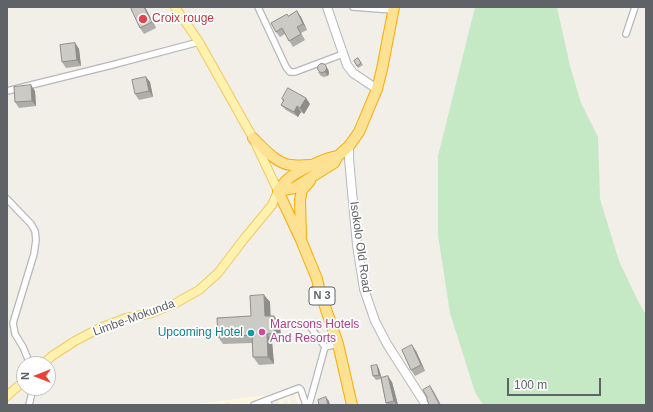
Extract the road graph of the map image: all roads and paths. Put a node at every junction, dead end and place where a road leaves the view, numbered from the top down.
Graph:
1 (175, 7) edge
2 (258, 7) edge
3 (327, 7) edge
4 (353, 7) edge
5 (635, 7) edge
6 (393, 9) edge
7 (626, 34) dead end
8 (199, 42) junction
9 (343, 54) junction
10 (376, 89) junction
11 (7, 91) edge
12 (253, 138) junction
13 (349, 146) junction
14 (338, 156) junction
15 (312, 164) junction
16 (316, 174) junction
17 (278, 191) junction
18 (8, 203) edge
19 (301, 240) junction
20 (309, 325) dead end
21 (338, 344) junction
22 (325, 347) junction
23 (27, 356) edge
24 (52, 356) edge
25 (16, 388) edge
26 (7, 396) edge
27 (268, 402) edge
28 (254, 405) edge
29 (308, 405) edge
30 (352, 405) edge
31 (426, 405) edge

1 - 8 main road
2 - 9 street
3 - 9 street
4 - 6 street
5 - 7 street
6 - 10 highway
8 - 11 street
8 - 12 main road
9 - 10 street
10 - 13 highway
12 - 15 highway
12 - 17 main road
13 - 14 highway
13 - 31 street, Isokolo Old Road
14 - 15 highway
14 - 16 highway
15 - 17 highway
16 - 17 highway
16 - 19 highway
17 - 19 highway, N 3
17 - 24 main road, Limbe-Mokunda
18 - 23 street
19 - 21 highway, N 3
20 - 22 street
21 - 22 street
21 - 30 highway, N 3
22 - 29 street
25 - 26 main road
27 - 28 street
27 - 29 street

